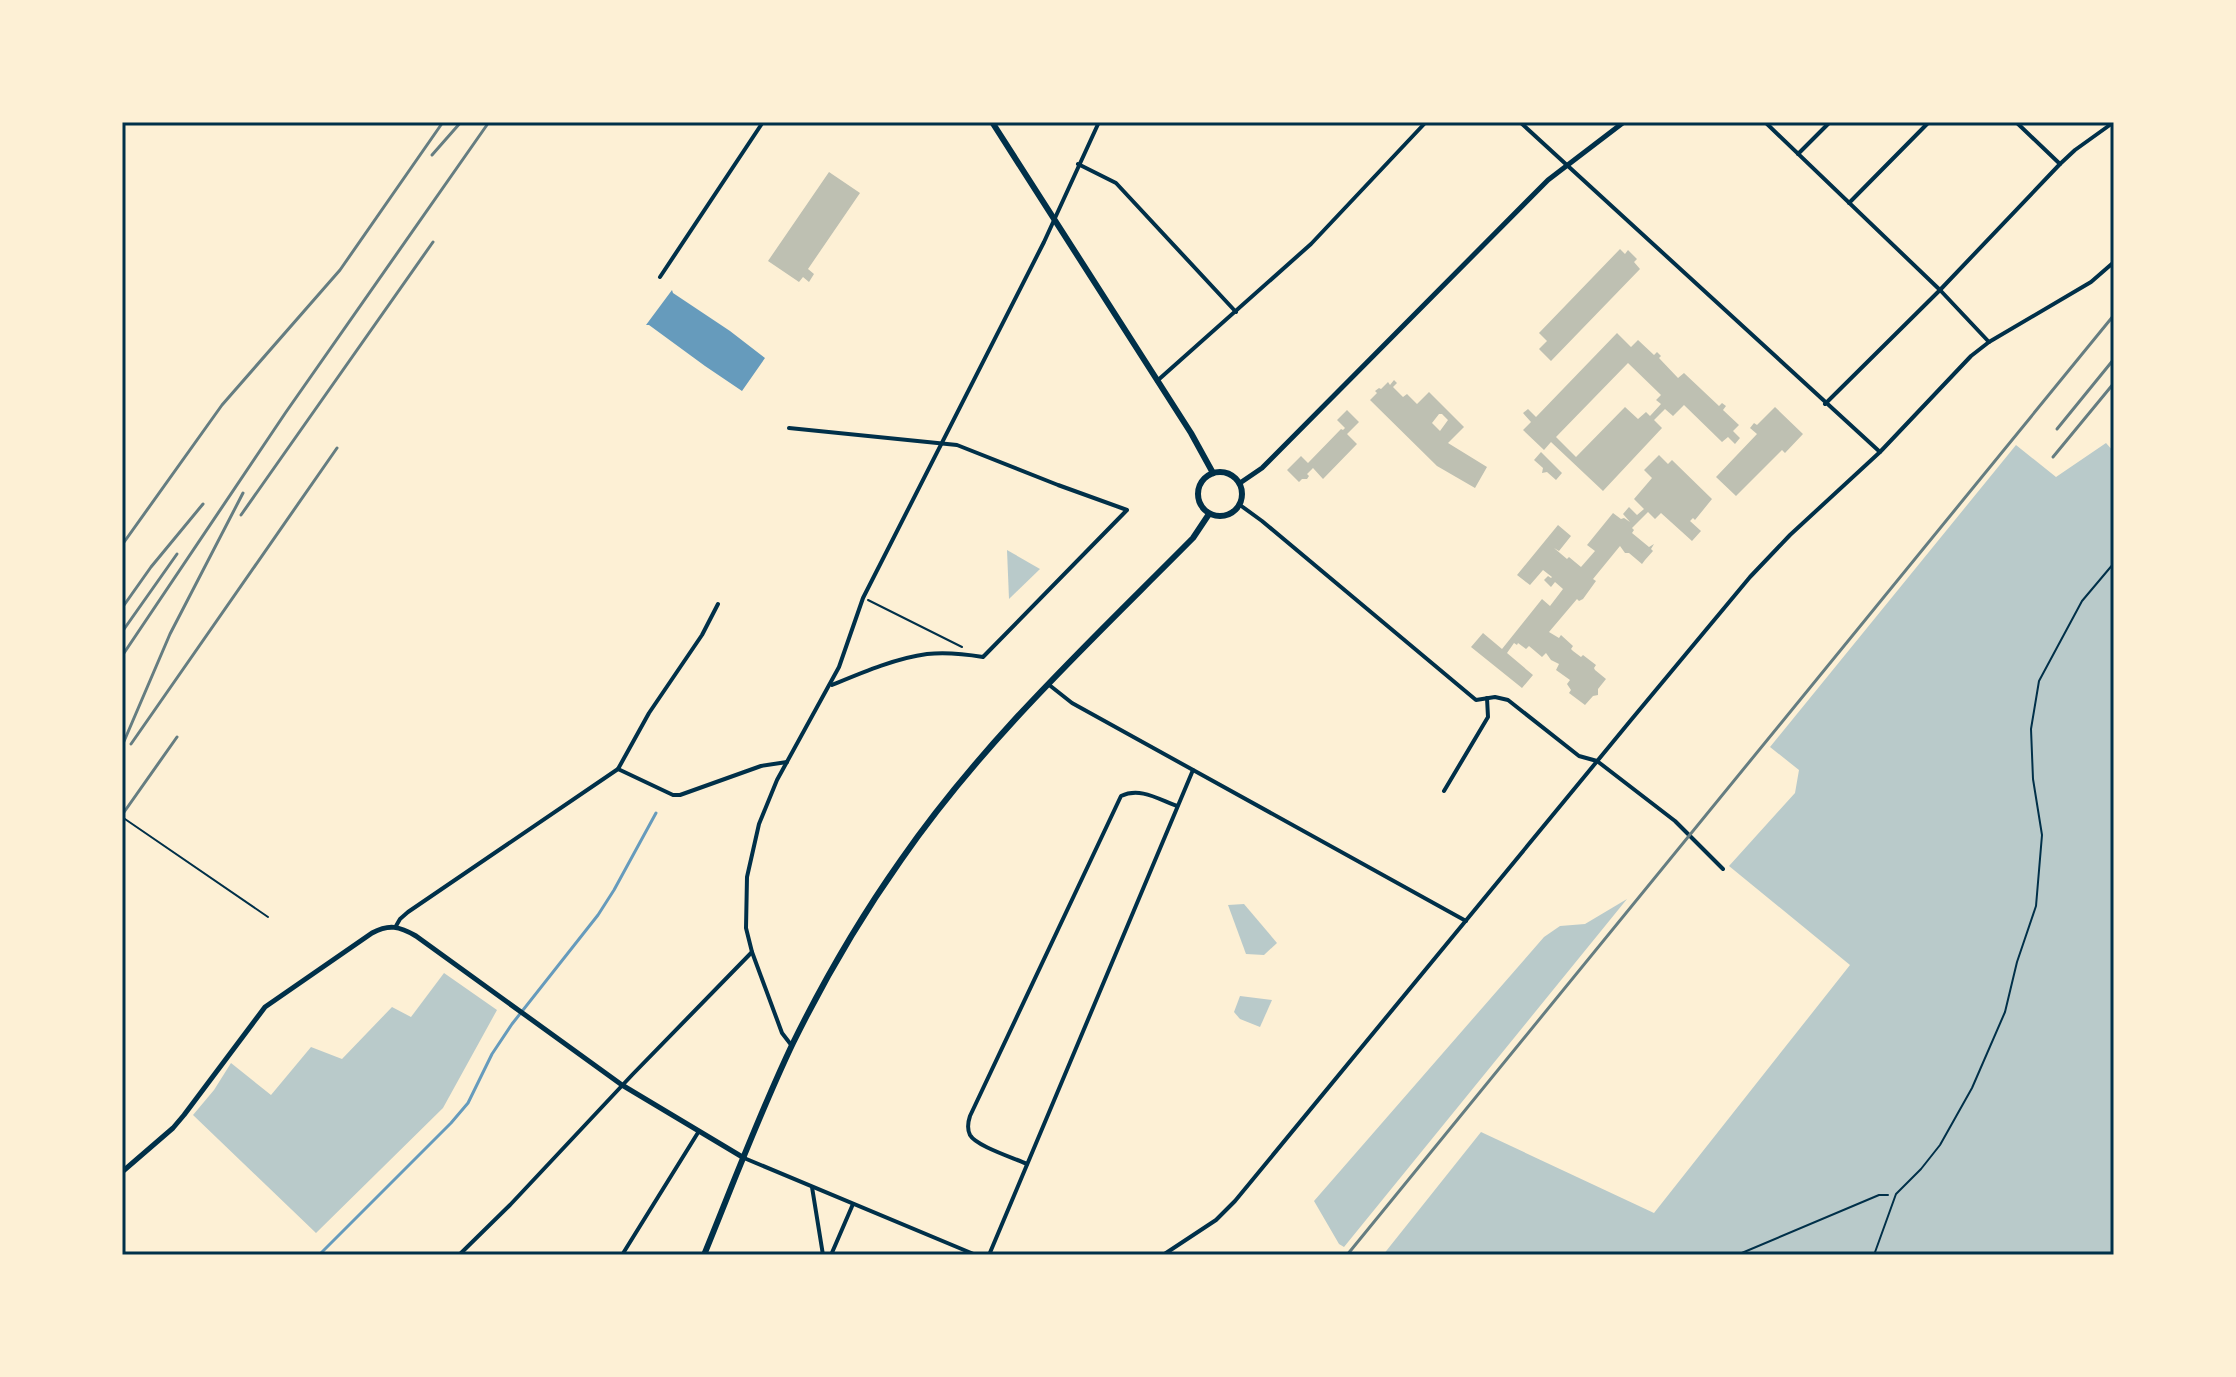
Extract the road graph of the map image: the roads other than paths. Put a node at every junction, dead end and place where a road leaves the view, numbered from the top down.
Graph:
1 (763, 122) edge
2 (992, 122) edge
3 (1099, 122) edge
4 (1426, 122) edge
5 (1520, 122) edge
6 (1624, 122) edge
7 (1765, 122) edge
8 (1830, 122) edge
9 (1929, 122) edge
10 (2016, 122) edge
11 (2114, 122) edge
12 (1798, 154) junction
13 (1078, 164) junction
14 (1566, 164) junction
15 (2060, 164) junction
16 (1849, 203) junction
17 (1054, 219) junction
18 (2114, 262) edge
19 (660, 277) dead end
20 (1940, 290) junction
21 (1236, 312) junction
22 (1989, 342) junction
23 (1157, 381) junction
24 (1825, 404) junction
25 (789, 428) dead end
26 (942, 443) junction
27 (1880, 452) junction
28 (1213, 473) junction
29 (1240, 483) junction
30 (1240, 505) junction
31 (1209, 514) junction
32 (2114, 563) edge
33 (718, 604) dead end
34 (1048, 684) junction
35 (830, 686) junction
36 (1487, 698) junction
37 (1597, 761) junction
38 (787, 762) junction
39 (618, 769) junction
40 (1193, 770) junction
41 (1444, 791) dead end
42 (1177, 807) junction
43 (1723, 869) dead end
44 (1466, 921) junction
45 (396, 926) junction
46 (752, 952) junction
47 (792, 1046) junction
48 (622, 1085) junction
49 (699, 1131) junction
50 (744, 1158) junction
51 (1027, 1164) junction
52 (122, 1172) edge
53 (812, 1187) junction
54 (853, 1204) junction
55 (459, 1255) edge
56 (622, 1255) edge
57 (704, 1255) edge
58 (823, 1255) edge
59 (831, 1255) edge
60 (976, 1255) edge
61 (989, 1255) edge
62 (1163, 1255) edge
63 (1874, 1255) edge

1 - 19 street
2 - 17 main road
3 - 13 street
4 - 21 street
5 - 14 street
6 - 14 street
7 - 12 street
8 - 12 street
9 - 16 street
10 - 15 street
11 - 15 street
12 - 16 street
13 - 17 street
13 - 21 street
14 - 24 street
14 - 29 street
15 - 20 street
16 - 20 street
17 - 23 main road
17 - 26 street
18 - 22 street
20 - 22 street
20 - 24 street
21 - 23 street
22 - 27 street
23 - 28 main road
24 - 27 street
25 - 26 street
26 - 35 street
26 - 35 street
27 - 37 street
28 - 29 main road
28 - 31 main road
29 - 30 main road
30 - 31 main road
30 - 36 street
31 - 34 main road
32 - 63 lane
33 - 39 street
34 - 40 street
34 - 47 main road
35 - 38 street
36 - 37 street
36 - 41 street
37 - 43 street
37 - 44 street
38 - 39 street
38 - 46 street
39 - 45 street
40 - 42 street
40 - 44 street
42 - 51 street
42 - 51 street
44 - 62 street
45 - 48 street
45 - 52 street
46 - 47 street
46 - 48 street
47 - 50 main road
48 - 49 street
48 - 55 street
49 - 50 street
49 - 56 street
50 - 53 street
50 - 57 main road
51 - 61 street
53 - 54 street
53 - 58 street
54 - 59 street
54 - 60 street

